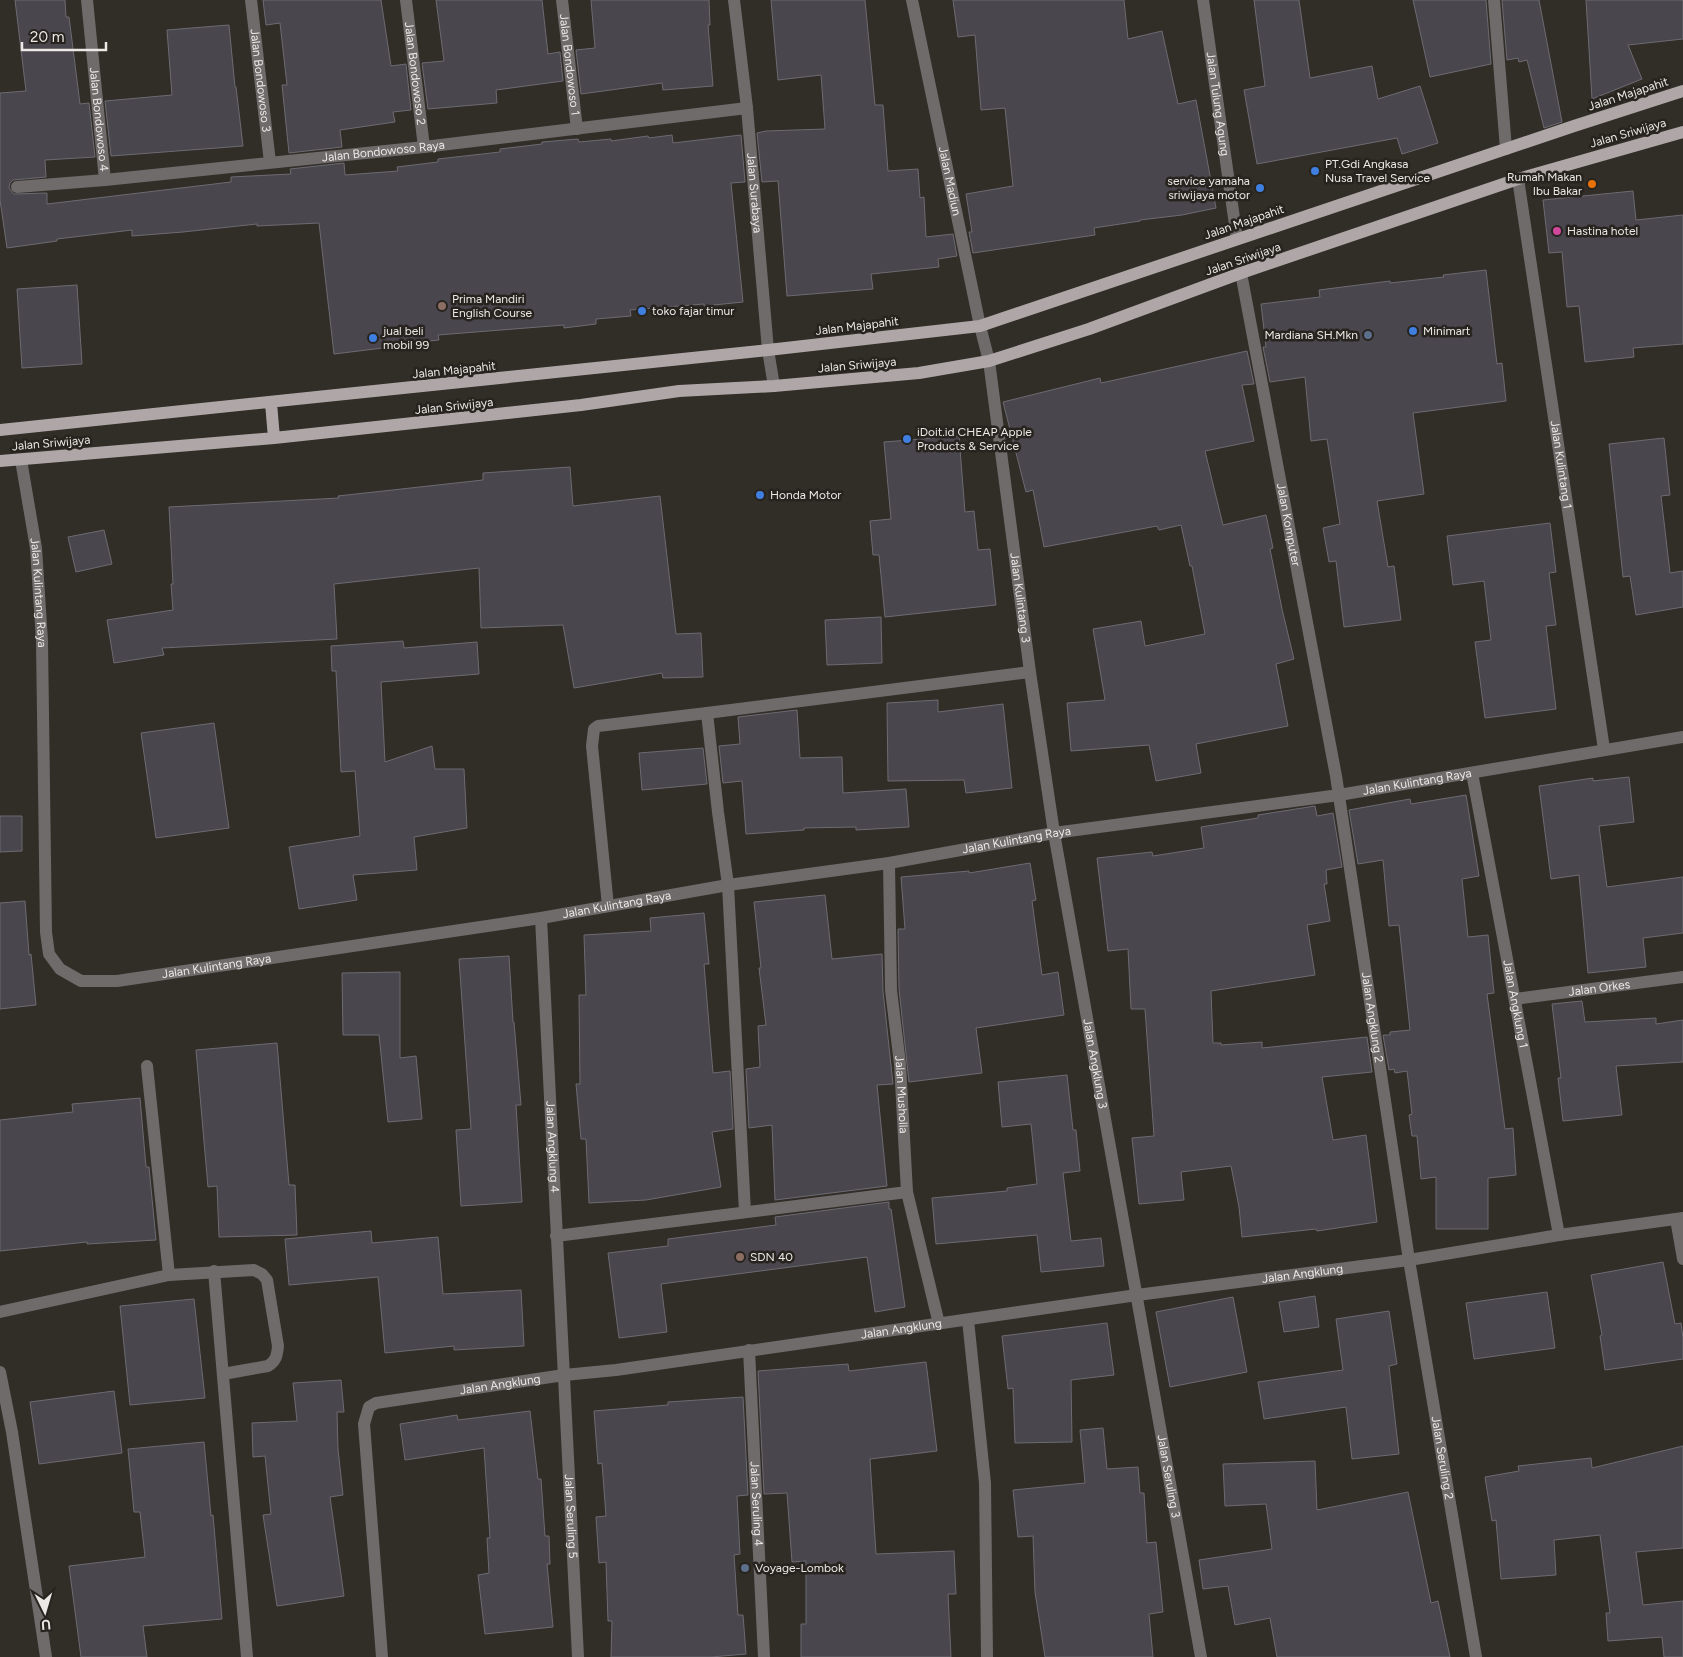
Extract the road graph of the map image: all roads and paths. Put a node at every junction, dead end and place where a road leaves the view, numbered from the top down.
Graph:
1 (87, 0) edge
2 (251, 0) edge
3 (406, 0) edge
4 (562, 0) edge
5 (734, 0) edge
6 (912, 0) edge
7 (1203, 0) edge
8 (1494, 0) edge
9 (1683, 91) edge
10 (747, 108) junction
11 (577, 129) junction
12 (1683, 132) edge
13 (424, 147) junction
14 (1506, 149) junction
15 (270, 162) junction
16 (105, 180) junction
17 (1518, 180) junction
18 (17, 187) dead end
19 (1237, 239) junction
20 (1241, 273) junction
21 (980, 326) junction
22 (768, 350) junction
23 (989, 362) junction
24 (774, 386) junction
25 (271, 403) junction
26 (0, 430) edge
27 (274, 438) junction
28 (20, 460) junction
29 (0, 461) edge
30 (1030, 672) junction
31 (707, 712) junction
32 (1683, 737) edge
33 (1604, 749) junction
34 (1472, 773) junction
35 (1336, 776) joint
36 (1339, 795) junction
37 (1054, 833) junction
38 (889, 863) junction
39 (728, 886) junction
40 (608, 906) junction
41 (541, 918) junction
42 (1683, 977) edge
43 (1515, 999) junction
44 (147, 1066) dead end
45 (907, 1192) junction
46 (745, 1212) junction
47 (1680, 1218) edge
48 (556, 1236) junction
49 (1558, 1236) junction
50 (1683, 1259) edge
51 (1409, 1260) junction
52 (214, 1271) junction
53 (169, 1275) junction
54 (1137, 1295) junction
55 (0, 1312) edge
56 (968, 1320) junction
57 (939, 1324) junction
58 (749, 1350) junction
59 (0, 1372) edge
60 (223, 1374) junction
61 (564, 1376) junction
62 (46, 1657) edge
63 (247, 1657) edge
64 (382, 1657) edge
65 (578, 1657) edge
66 (764, 1657) edge
67 (988, 1657) edge
68 (1201, 1657) edge
69 (1476, 1657) edge

1 - 16 street, Jalan Bondowoso 4
2 - 15 street, Jalan Bondowoso 3
3 - 13 street, Jalan Bondowoso 2
4 - 11 street, Jalan Bondowoso 1
5 - 10 street, Jalan Surabaya
6 - 21 street, Jalan Madiun
7 - 19 street, Jalan Tulung Agung
8 - 14 street
9 - 14 main road, Jalan Majapahit
10 - 11 street, Jalan Bondowoso Raya
10 - 22 street, Jalan Surabaya
11 - 13 street, Jalan Bondowoso Raya
12 - 17 main road, Jalan Sriwijaya
13 - 15 street, Jalan Bondowoso Raya
14 - 19 main road, Jalan Majapahit
15 - 16 street, Jalan Bondowoso Raya
16 - 18 street, Jalan Bondowoso Raya
17 - 20 main road, Jalan Sriwijaya
17 - 33 street, Jalan Kulintang 1
19 - 21 main road, Jalan Majapahit
20 - 23 main road, Jalan Sriwijaya
20 - 35 street, Jalan Komputer
21 - 22 main road, Jalan Majapahit
21 - 23 street, Jalan Madiun
22 - 24 street, Jalan Surabaya
22 - 25 main road, Jalan Majapahit
23 - 24 main road, Jalan Sriwijaya
23 - 30 street, Jalan Kulintang 3
24 - 27 main road, Jalan Sriwijaya
25 - 26 main road, Jalan Majapahit
25 - 27 main road
27 - 28 main road, Jalan Sriwijaya
28 - 29 main road, Jalan Sriwijaya
28 - 41 street, Jalan Kulintang Raya
30 - 31 street
30 - 37 street, Jalan Kulintang 3
31 - 39 street
31 - 40 street
32 - 33 street, Jalan Kulintang Raya
33 - 34 street, Jalan Kulintang Raya
34 - 36 street, Jalan Kulintang Raya
34 - 43 street, Jalan Angklung 1
35 - 36 street, Jalan Angklung 2
36 - 37 street, Jalan Kulintang Raya
36 - 51 street, Jalan Angklung 2
37 - 38 street, Jalan Kulintang Raya
37 - 54 street, Jalan Angklung 3
38 - 39 street, Jalan Kulintang Raya
38 - 45 street, Jalan Musholla
39 - 40 street, Jalan Kulintang Raya
39 - 46 street
40 - 41 street, Jalan Kulintang Raya
41 - 48 street, Jalan Angklung 4
42 - 43 street, Jalan Orkes
43 - 49 street, Jalan Angklung 1
44 - 53 street
45 - 46 street
45 - 57 street, Jalan Musholla
46 - 48 street
47 - 49 street, Jalan Angklung
47 - 50 street
48 - 61 street, Jalan Angklung 4
49 - 51 street, Jalan Angklung
51 - 54 street, Jalan Angklung
51 - 69 street, Jalan Seruling 2
52 - 53 street
52 - 60 street
52 - 60 street
53 - 55 street
54 - 56 street, Jalan Angklung
54 - 68 street, Jalan Seruling 3
56 - 57 street, Jalan Angklung
56 - 67 street
57 - 58 street, Jalan Angklung
58 - 61 street, Jalan Angklung
58 - 66 street, Jalan Seruling 4
59 - 62 street
60 - 63 street
61 - 64 street, Jalan Angklung
61 - 65 street, Jalan Seruling 5

